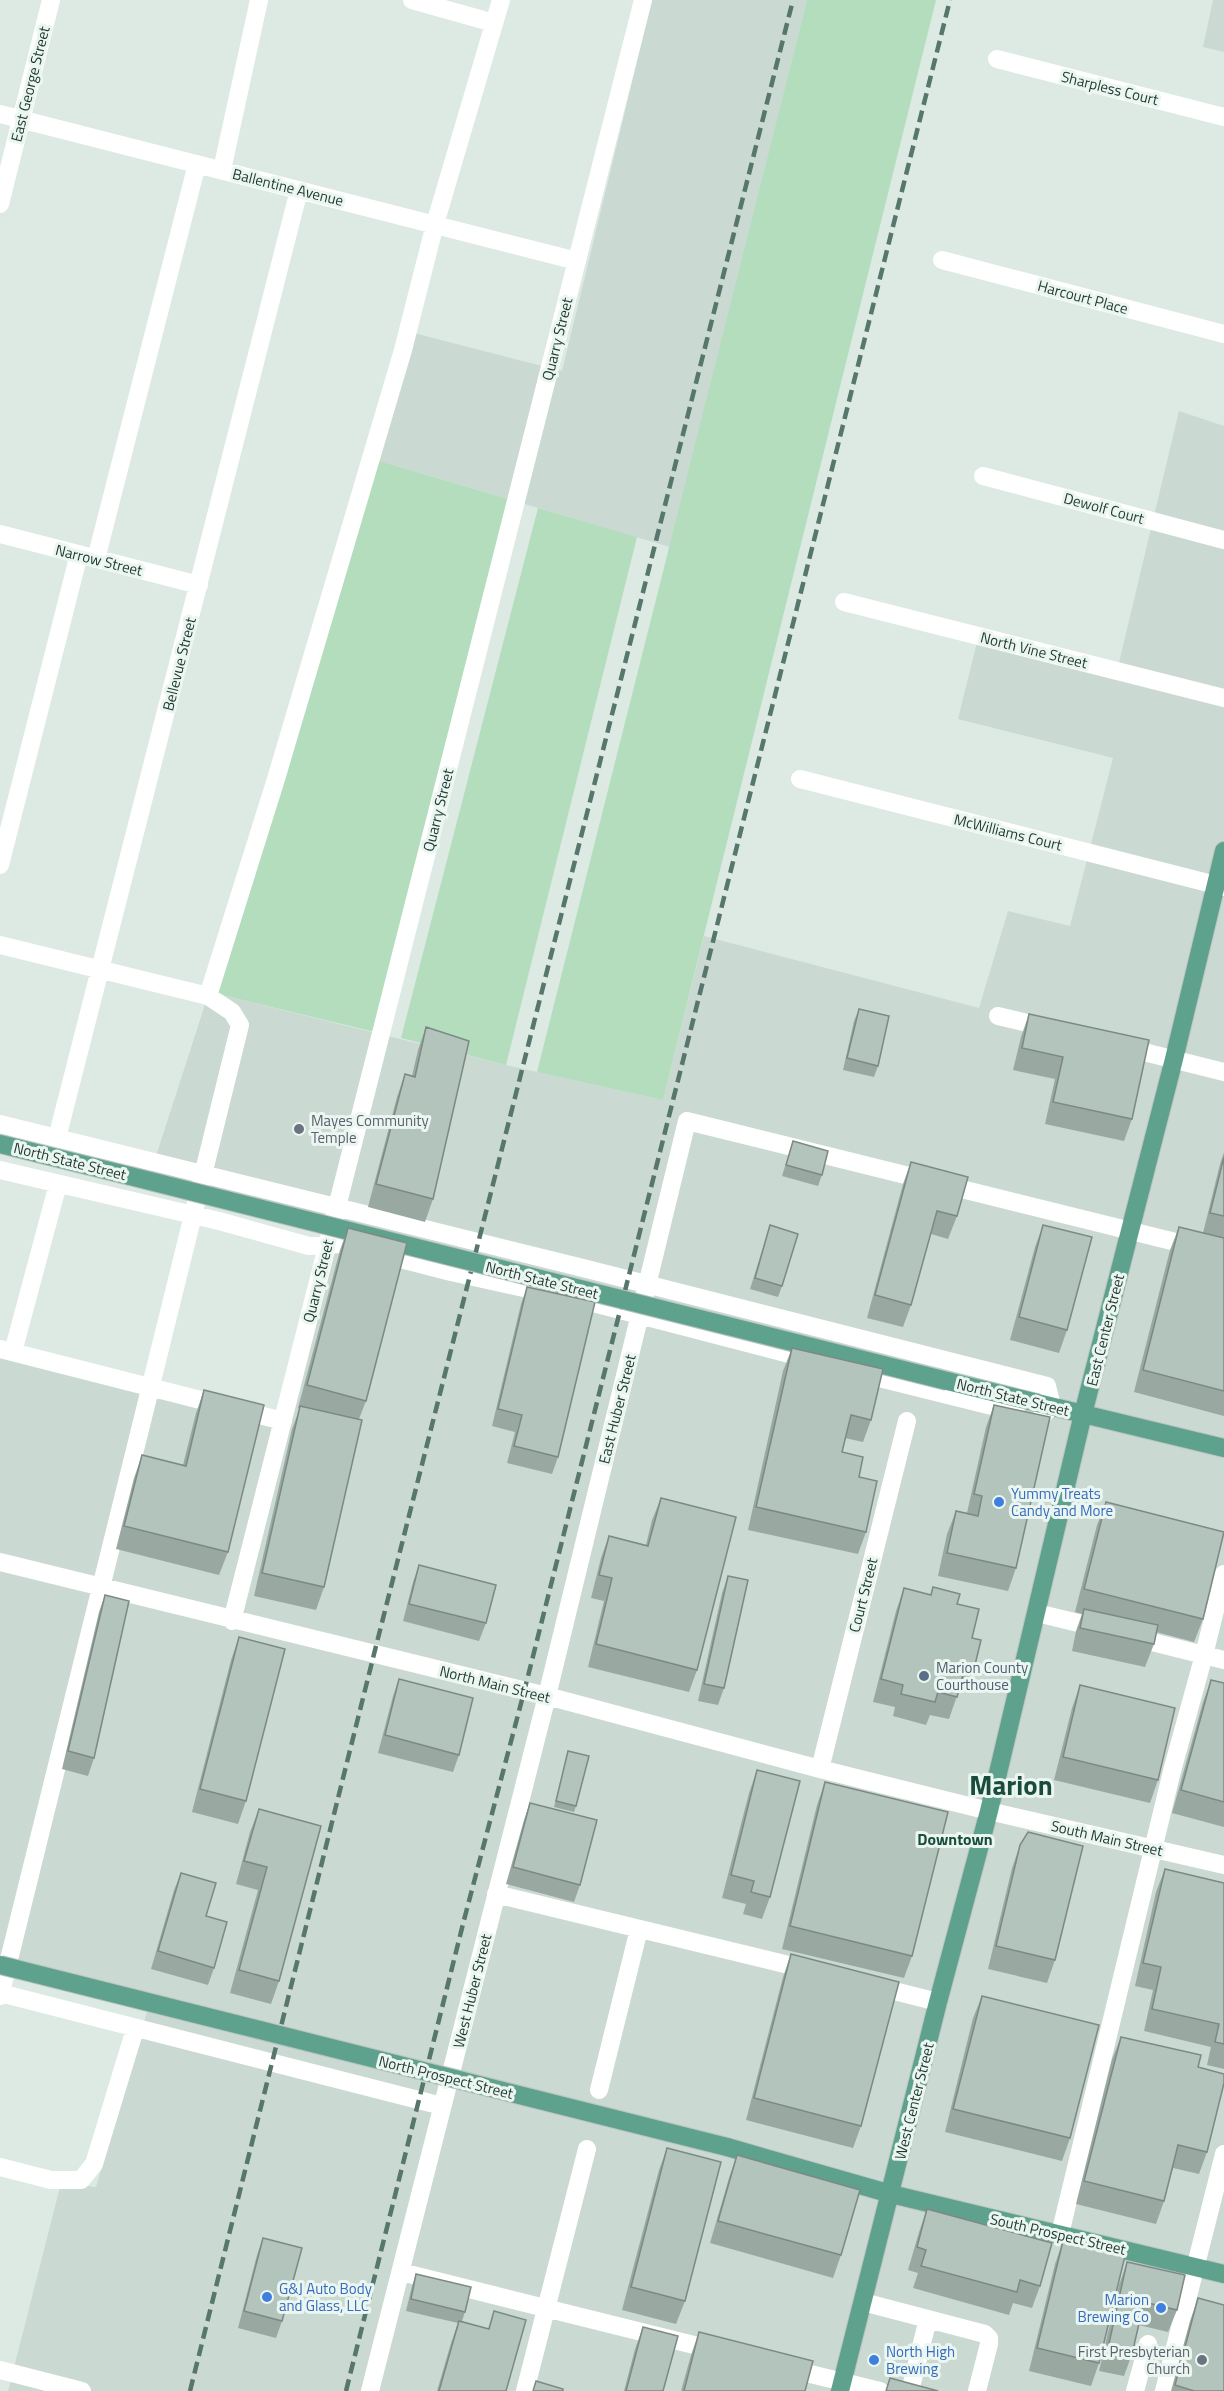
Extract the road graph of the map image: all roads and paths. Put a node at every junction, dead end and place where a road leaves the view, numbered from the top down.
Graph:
1 (51, 0) edge
2 (259, 0) edge
3 (412, 0) edge
4 (501, 0) edge
5 (643, 0) edge
6 (494, 23) junction
7 (997, 59) dead end
8 (0, 114) edge
9 (1224, 117) edge
10 (21, 119) junction
11 (197, 164) junction
12 (222, 170) junction
13 (299, 190) junction
14 (0, 204) edge
15 (435, 224) junction
16 (942, 260) dead end
17 (577, 261) junction
18 (1224, 334) edge
19 (983, 476) dead end
20 (0, 534) edge
21 (1224, 540) edge
22 (87, 556) junction
23 (199, 585) junction
24 (844, 602) dead end
25 (1224, 698) edge
26 (800, 778) dead end
27 (1224, 851) edge
28 (0, 865) edge
29 (1220, 886) edge
30 (0, 945) edge
31 (100, 971) junction
32 (208, 996) junction
33 (998, 1016) dead end
34 (1064, 1032) edge
35 (1108, 1043) edge
36 (1174, 1059) junction
37 (1224, 1072) edge
38 (0, 1124) edge
39 (57, 1138) junction
40 (0, 1144) edge
41 (0, 1170) edge
42 (203, 1175) junction
43 (58, 1184) junction
44 (337, 1207) junction
45 (193, 1215) junction
46 (1131, 1232) junction
47 (327, 1245) junction
48 (1224, 1254) edge
49 (647, 1284) junction
50 (639, 1315) junction
51 (7, 1350) edge
52 (151, 1386) junction
53 (1052, 1407) junction
54 (1083, 1414) junction
55 (283, 1421) junction
56 (907, 1421) dead end
57 (1224, 1448) edge
58 (0, 1562) edge
59 (1224, 1574) edge
60 (101, 1588) junction
61 (1037, 1613) junction
62 (232, 1621) junction
63 (1204, 1655) junction
64 (1224, 1660) edge
65 (547, 1696) junction
66 (820, 1769) junction
67 (989, 1811) junction
68 (1154, 1849) junction
69 (1224, 1865) edge
70 (496, 1894) junction
71 (639, 1929) junction
72 (0, 1965) edge
73 (823, 1974) edge
74 (858, 1982) edge
75 (0, 1994) edge
76 (938, 2002) junction
77 (135, 2029) junction
78 (1106, 2047) junction
79 (1127, 2053) edge
80 (599, 2090) dead end
81 (442, 2106) junction
82 (587, 2149) dead end
83 (1224, 2154) edge
84 (0, 2167) edge
85 (891, 2194) junction
86 (1060, 2234) junction
87 (1197, 2267) junction
88 (401, 2272) junction
89 (1224, 2274) edge
90 (863, 2302) junction
91 (546, 2308) junction
92 (928, 2319) junction
93 (1148, 2344) dead end
94 (738, 2356) edge
95 (772, 2364) edge
96 (0, 2370) edge
97 (841, 2386) edge
98 (82, 2391) edge
99 (370, 2391) edge
100 (525, 2391) edge
101 (880, 2391) edge
102 (910, 2391) edge
103 (977, 2391) edge
104 (1135, 2391) edge
105 (1164, 2391) edge

1 - 10 street, East George Street
2 - 12 street
3 - 6 street
4 - 6 street
5 - 17 street, Quarry Street
6 - 15 street
7 - 9 street, Sharpless Court
8 - 10 street, Ballentine Avenue
10 - 11 street, Ballentine Avenue
10 - 14 street, East George Street
11 - 12 street, Ballentine Avenue
11 - 22 street
12 - 13 street, Ballentine Avenue
13 - 15 street, Ballentine Avenue
13 - 23 street, Bellevue Street
15 - 17 street, Ballentine Avenue
15 - 32 street
16 - 18 street, Harcourt Place
17 - 44 street, Quarry Street
19 - 21 street, Dewolf Court
20 - 22 street, Narrow Street
22 - 23 street, Narrow Street
22 - 28 street
23 - 31 street, Bellevue Street
24 - 25 street, North Vine Street
26 - 29 street, McWilliams Court
27 - 29 main road, East Center Street
29 - 36 main road, East Center Street
30 - 31 street
31 - 32 street
31 - 39 street, Bellevue Street
32 - 42 street
33 - 34 street
35 - 36 street
36 - 37 street
36 - 46 main road, East Center Street
38 - 39 street
39 - 42 street
40 - 53 main road, North State Street, bridge
41 - 43 street
42 - 44 street
42 - 45 street
43 - 45 street
43 - 51 street
44 - 47 street, Quarry Street
44 - 49 street
45 - 47 street
45 - 52 street
46 - 48 street
46 - 49 street, East Huber Street
46 - 54 main road, East Center Street
47 - 50 street
47 - 55 street, Quarry Street
49 - 50 street, East Huber Street
49 - 53 street
50 - 53 street
50 - 65 street, East Huber Street
51 - 52 street
52 - 55 street
52 - 60 street
53 - 54 main road, North State Street
54 - 57 main road, North State Street
54 - 61 main road, East Center Street
55 - 62 street, Quarry Street
56 - 66 street, Court Street
58 - 60 street, North Main Street
59 - 63 street
60 - 62 street, North Main Street
60 - 75 street
61 - 63 street
61 - 67 main road, East Center Street
62 - 65 street, North Main Street
63 - 64 street
63 - 68 street
65 - 66 street, North Main Street
65 - 70 street, West Huber Street
66 - 67 street, North Main Street
67 - 68 street, South Main Street
67 - 76 main road, West Center Street
68 - 69 street, South Main Street
68 - 78 street
70 - 71 street
70 - 81 street, West Huber Street
71 - 73 street
71 - 80 street
72 - 85 main road, North Prospect Street, bridge
74 - 76 street
75 - 77 street
76 - 85 main road, West Center Street
77 - 81 street
77 - 84 street
78 - 79 street
78 - 86 street
81 - 88 street, West Huber Street
82 - 91 street
83 - 87 street
85 - 86 main road, South Prospect Street
85 - 90 main road, West Center Street
86 - 87 main road, South Prospect Street
87 - 89 main road, South Prospect Street
87 - 105 street
88 - 91 street
88 - 99 street, West Huber Street
90 - 92 street
90 - 97 main road, West Center Street
91 - 94 street
91 - 100 street
92 - 102 street
92 - 103 street
93 - 104 street
95 - 97 street
96 - 98 street
97 - 101 street

